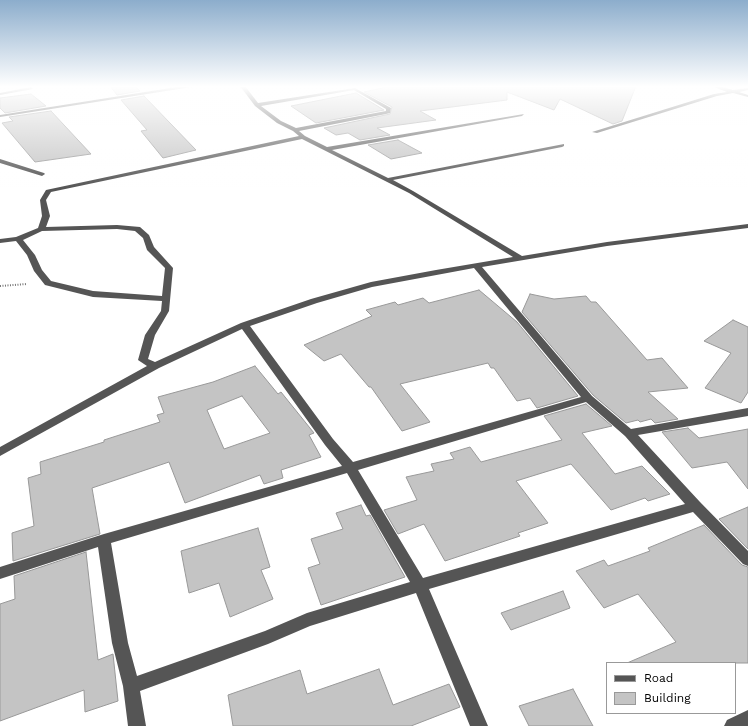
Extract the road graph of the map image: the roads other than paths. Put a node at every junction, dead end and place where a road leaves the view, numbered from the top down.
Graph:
1 (276, 120) edge
2 (347, 120) edge
3 (493, 120) edge
4 (635, 120) edge
5 (295, 130) junction
6 (595, 132) dead end
7 (303, 137) junction
8 (562, 145) dead end
9 (326, 148) junction
10 (0, 160) edge
11 (42, 174) dead end
12 (386, 180) junction
13 (748, 226) edge
14 (42, 229) junction
15 (18, 239) junction
16 (0, 242) edge
17 (520, 258) junction
18 (476, 265) junction
19 (166, 299) junction
20 (244, 325) junction
21 (155, 366) junction
22 (588, 398) junction
23 (748, 412) edge
24 (629, 433) junction
25 (0, 452) edge
26 (350, 467) junction
27 (695, 506) junction
28 (104, 540) junction
29 (748, 560) edge
30 (0, 573) edge
31 (420, 585) junction
32 (131, 686) junction
33 (748, 719) edge
34 (137, 726) edge
35 (479, 726) edge
36 (733, 726) edge

1 - 5 street
2 - 5 street
3 - 9 street
4 - 6 street
5 - 7 street
7 - 9 street
7 - 14 street
8 - 12 street
9 - 12 street
10 - 11 street
12 - 17 street
13 - 17 street
14 - 15 street
14 - 19 street
15 - 16 street
15 - 19 street
17 - 18 street
18 - 20 street
18 - 22 street
19 - 21 street
20 - 21 street
20 - 26 street
21 - 25 street
22 - 24 street
22 - 26 street
23 - 24 street
24 - 27 street
26 - 28 street
26 - 31 street
27 - 29 street
27 - 31 street
28 - 30 street
28 - 32 street
31 - 32 street
31 - 35 street
32 - 34 street
33 - 36 street

